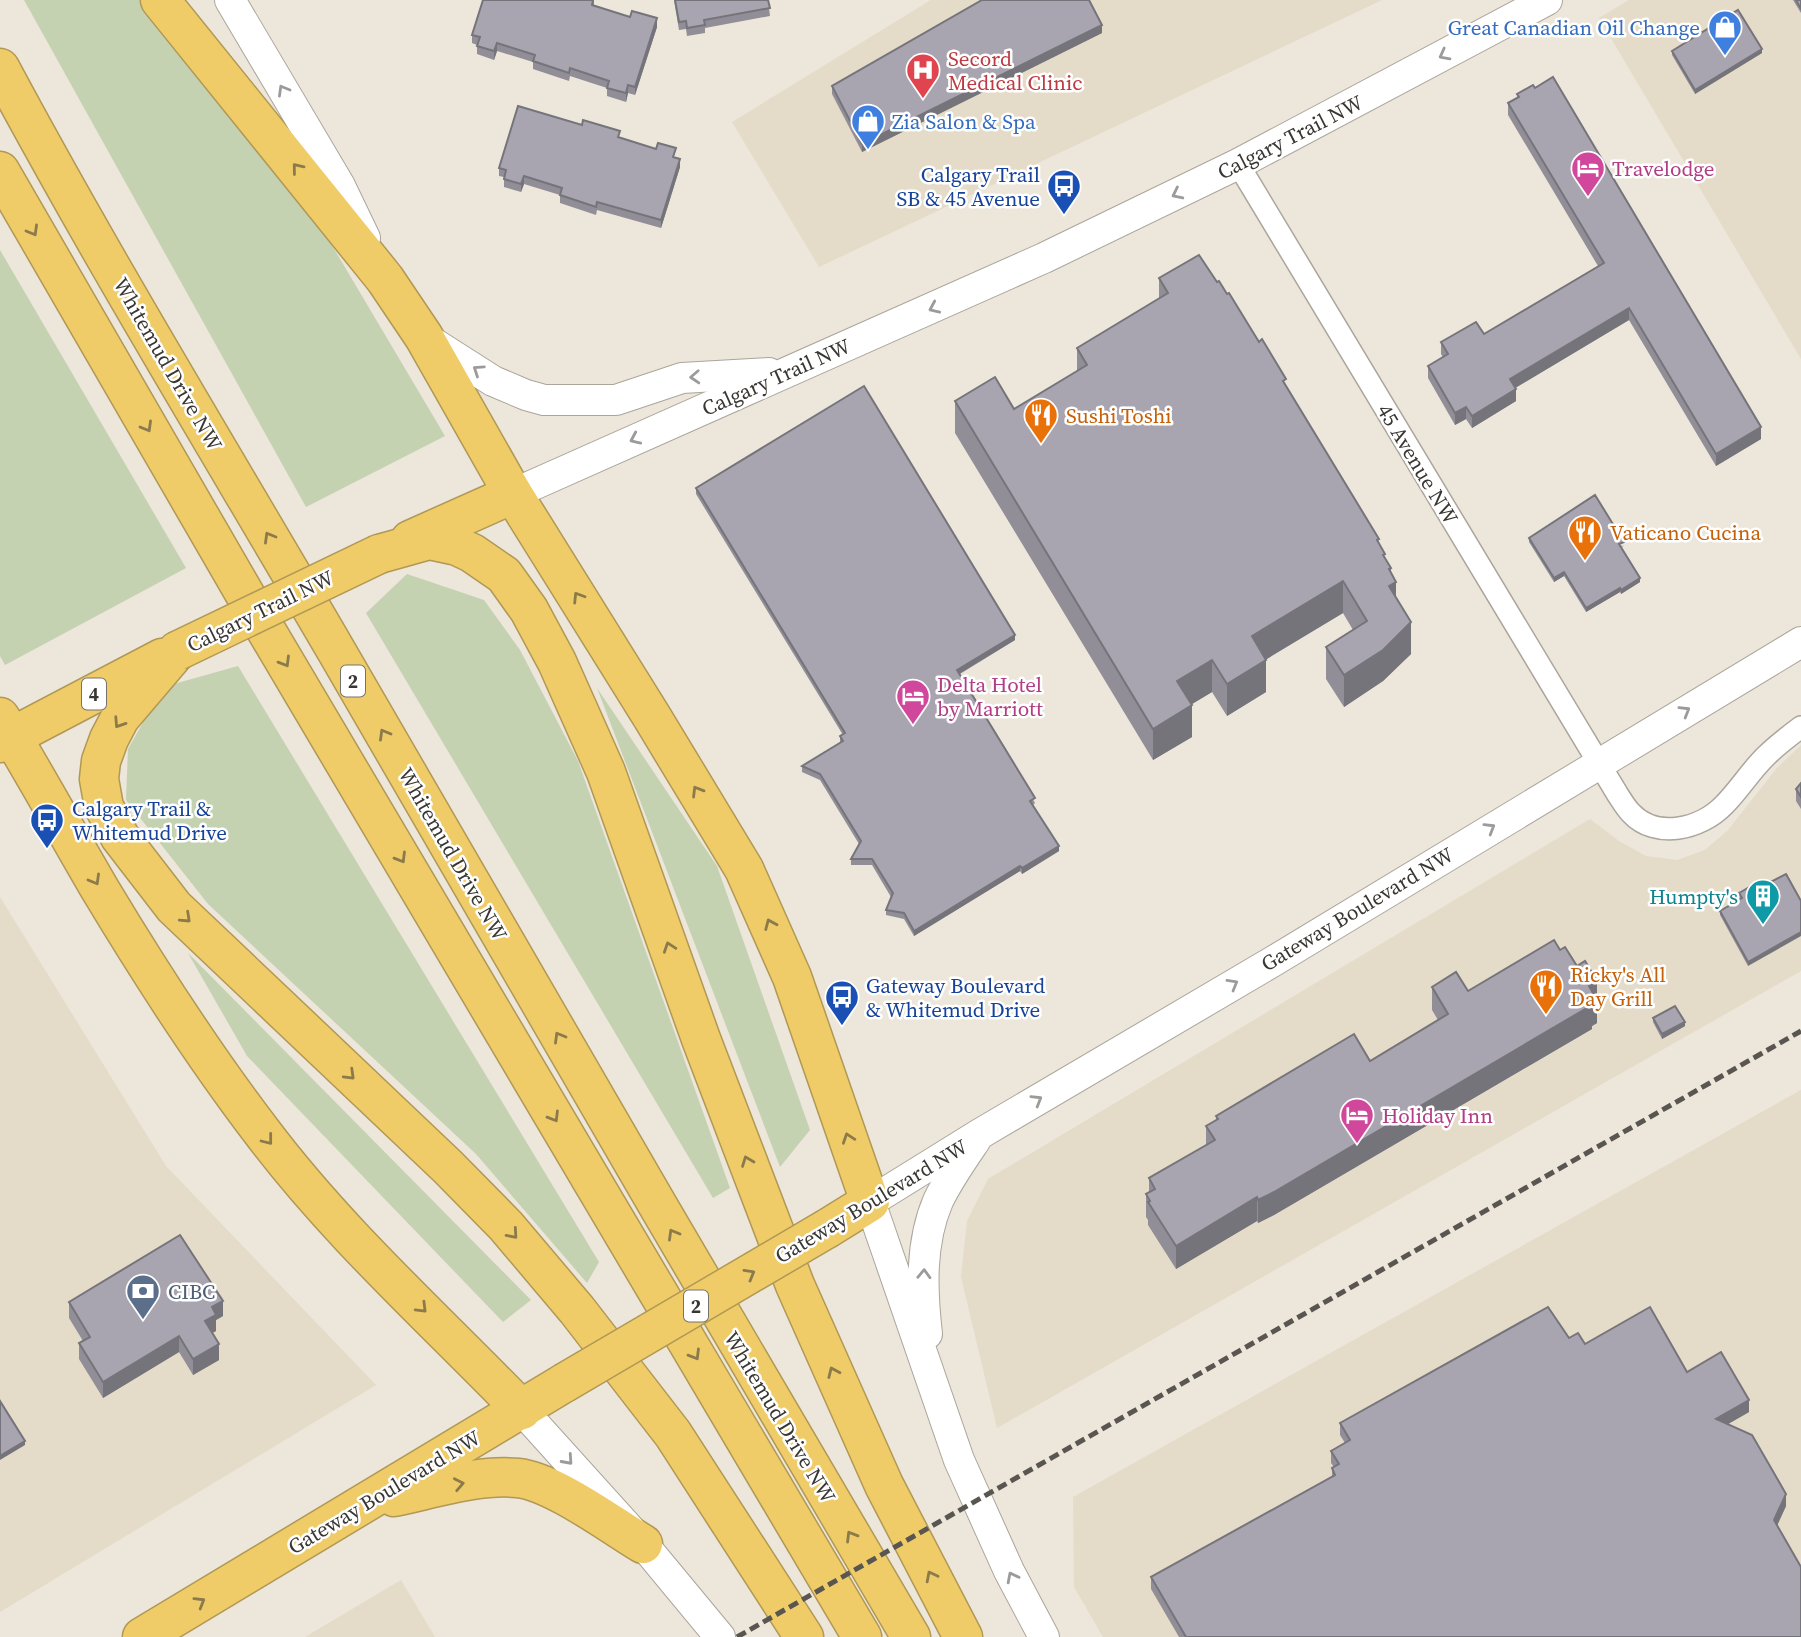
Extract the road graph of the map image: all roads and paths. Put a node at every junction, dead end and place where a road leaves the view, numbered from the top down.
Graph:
1 (160, 0) edge
2 (230, 0) edge
3 (1547, 0) edge
4 (0, 68) edge
5 (1238, 164) junction
6 (0, 171) edge
7 (385, 279) junction
8 (424, 338) junction
9 (787, 372) junction
10 (513, 494) junction
11 (379, 554) junction
12 (1801, 642) edge
13 (177, 651) junction
14 (1801, 727) edge
15 (4, 732) edge
16 (1599, 763) junction
17 (978, 1135) junction
18 (870, 1202) junction
19 (522, 1410) junction
20 (959, 1460) junction
21 (368, 1502) junction
22 (643, 1544) junction
23 (142, 1637) edge
24 (720, 1637) edge
25 (804, 1637) edge
26 (862, 1637) edge
27 (911, 1637) edge
28 (963, 1637) edge
29 (1044, 1637) edge

7 -> 1 highway
7 -> 2 main road
3 -> 5 main road, Calgary Trail NW
27 -> 4 highway, Whitemud Drive NW / 2
5 -> 9 main road, Calgary Trail NW
5 - 16 street, 45 Avenue NW
6 -> 26 highway, Whitemud Drive NW
7 - 8 highway
9 -> 8 main road
8 - 10 highway
9 -> 10 main road, Calgary Trail NW
10 - 11 highway, Calgary Trail NW
18 -> 10 highway
11 - 13 highway, Calgary Trail NW, bridge
28 -> 11 highway
16 -> 12 main road, Gateway Boulevard NW
13 - 15 highway, Calgary Trail NW / 4
13 -> 25 highway
14 - 16 street
15 -> 19 highway
17 -> 16 main road, Gateway Boulevard NW
17 - 18 main road, Gateway Boulevard NW
20 -> 17 main road
19 -> 18 highway, Gateway Boulevard NW / 2, bridge
18 - 20 main road
19 - 21 highway, Gateway Boulevard NW / 2
19 -> 22 main road
29 -> 20 main road
21 -> 22 highway
23 -> 21 highway, Gateway Boulevard NW / 2
22 - 24 main road

